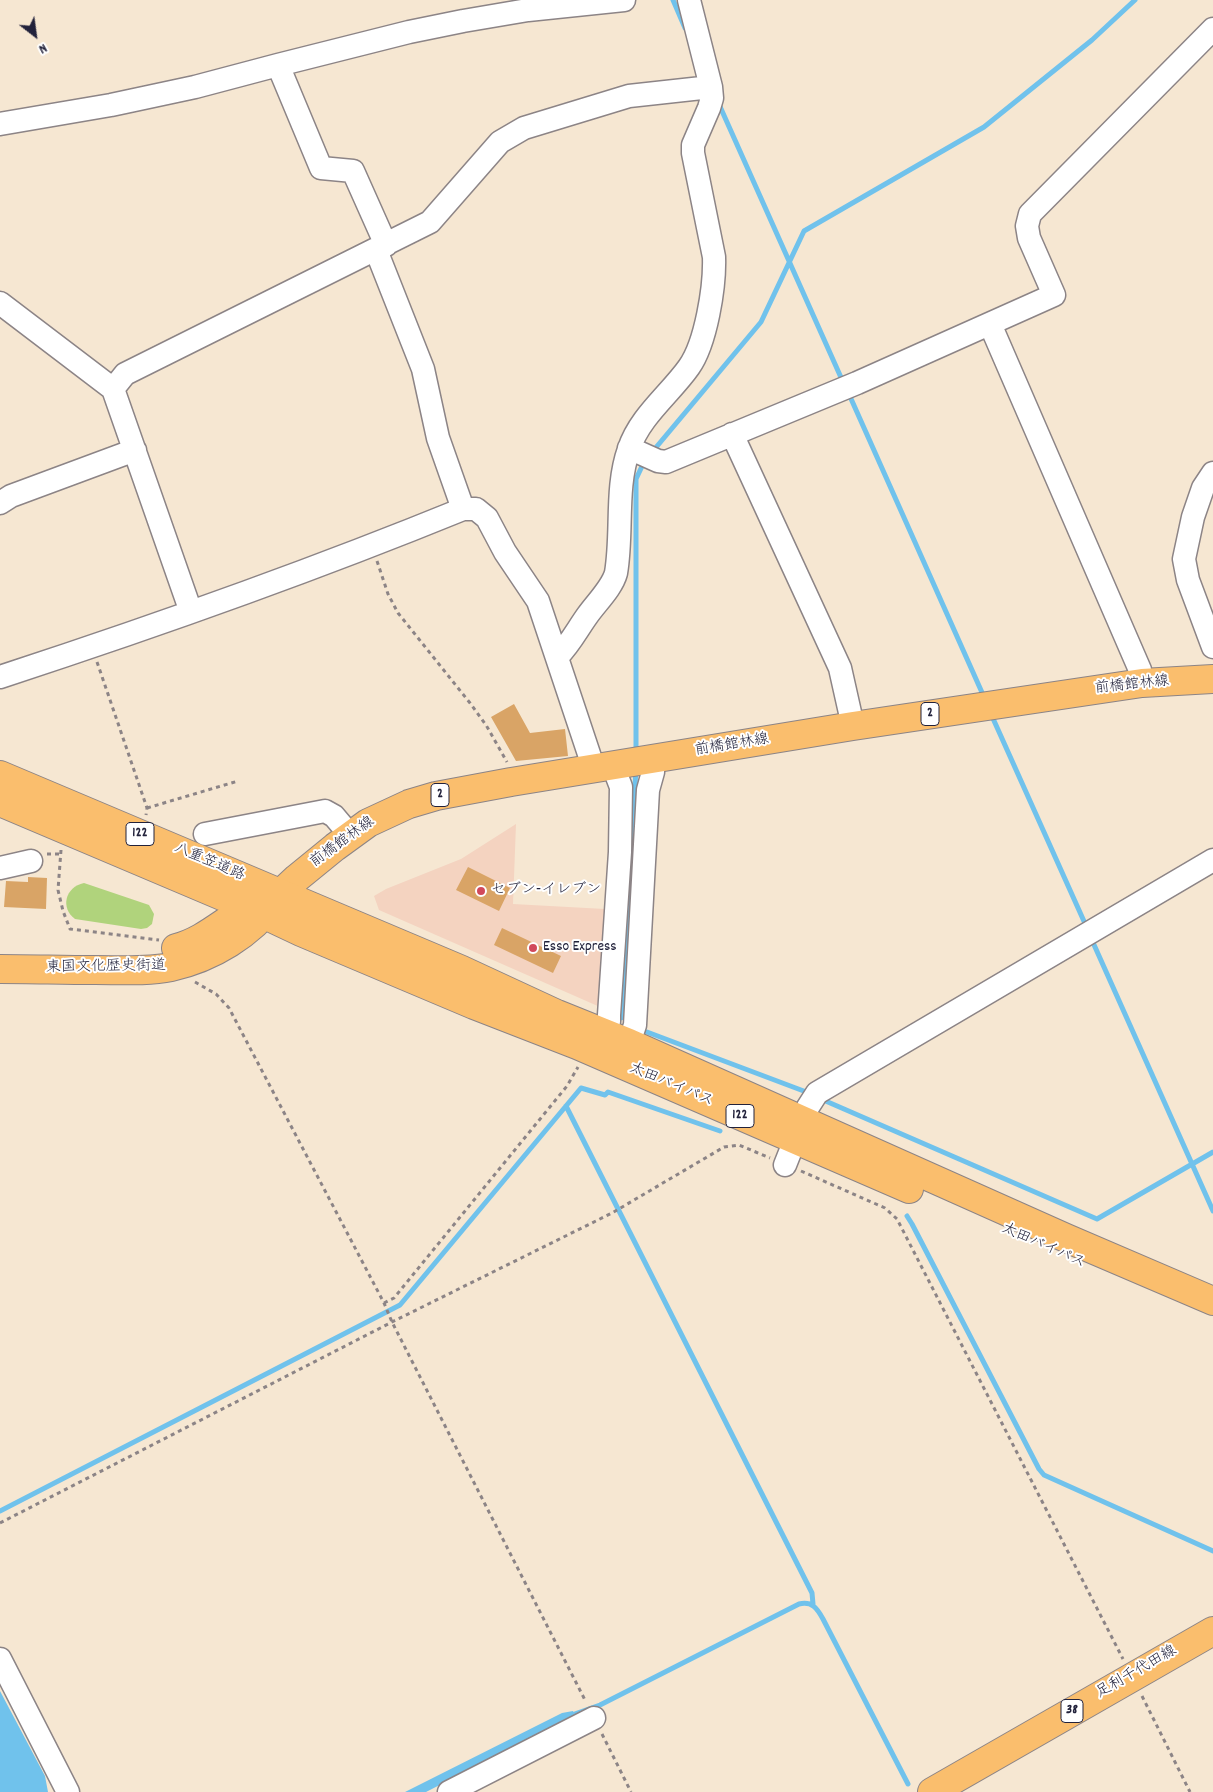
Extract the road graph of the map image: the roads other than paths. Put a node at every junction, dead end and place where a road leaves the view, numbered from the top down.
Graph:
1 (624, 0) edge
2 (689, 0) edge
3 (1213, 29) edge
4 (278, 65) junction
5 (711, 88) junction
6 (0, 124) edge
7 (381, 248) junction
8 (0, 303) edge
9 (990, 324) junction
10 (114, 389) junction
11 (732, 434) junction
12 (135, 450) junction
13 (648, 456) junction
14 (1213, 473) edge
15 (0, 504) edge
16 (463, 509) junction
17 (191, 612) junction
18 (1213, 647) edge
19 (558, 656) junction
20 (0, 678) edge
21 (1213, 679) edge
22 (1142, 683) junction
23 (853, 726) junction
24 (627, 763) junction
25 (0, 775) edge
26 (0, 802) edge
27 (205, 834) dead end
28 (350, 835) junction
29 (1213, 860) edge
30 (31, 861) dead end
31 (0, 868) edge
32 (264, 905) junction
33 (0, 953) edge
34 (0, 969) edge
35 (595, 1040) junction
36 (628, 1042) junction
37 (799, 1130) junction
38 (785, 1164) road end
39 (1213, 1301) edge
40 (1213, 1322) edge
41 (1213, 1631) edge
42 (0, 1659) edge
43 (594, 1718) road end
44 (68, 1792) edge
45 (449, 1792) edge
46 (932, 1792) edge

1 - 4 street
2 - 5 street
3 - 9 street
4 - 6 street
4 - 7 street
5 - 7 street
5 - 13 street
7 - 10 street
7 - 16 street
8 - 10 street
9 - 11 street
9 - 22 street
10 - 12 street
11 - 13 street
11 - 23 street
12 - 15 street
12 - 17 street
13 - 19 street
14 - 18 street
16 - 17 street
16 - 19 street
17 - 20 street
19 - 24 street
21 - 22 main road, 前橋館林線 / 2
22 - 23 main road, 前橋館林線 / 2
23 - 24 main road, 前橋館林線 / 2
24 - 28 main road, 前橋館林線 / 2
24 - 35 street
24 - 36 street
25 - 32 main road, 八重笠道路 / 122
26 - 32 main road, 八重笠道路 / 122
27 - 28 street
28 - 32 main road, 前橋館林線 / 2
29 - 37 street
30 - 31 street
32 - 33 main road, 東国文化歴史街道
32 - 34 main road, 東国文化歴史街道
32 - 35 main road, 太田バイパス / 122
35 - 36 main road, 太田バイパス / 122
35 - 37 main road, 太田バイパス / 122
36 - 37 main road, 太田バイパス / 122
37 - 38 street
37 - 39 main road, 太田バイパス / 122
37 - 40 main road, 太田バイパス / 122
41 - 46 main road, 足利千代田線 / 38
42 - 44 street
43 - 45 street

